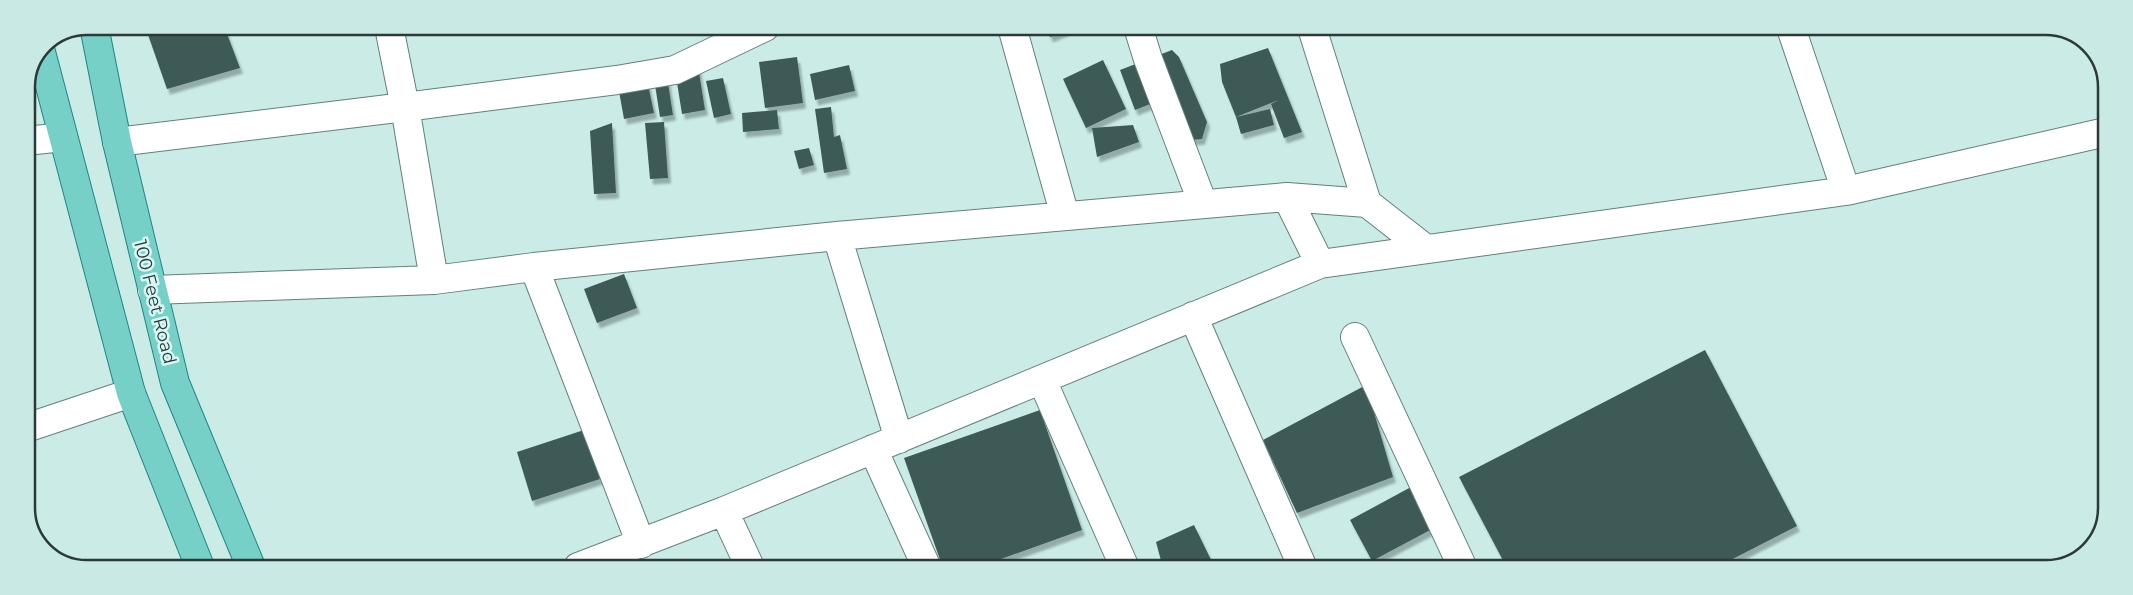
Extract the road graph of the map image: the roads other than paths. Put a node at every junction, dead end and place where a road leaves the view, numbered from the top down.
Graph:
1 (96, 35) edge
2 (391, 35) edge
3 (748, 35) edge
4 (1014, 35) edge
5 (1140, 35) edge
6 (1314, 35) edge
7 (1793, 35) edge
8 (43, 60) edge
9 (405, 108) junction
10 (2098, 134) edge
11 (63, 137) junction
12 (35, 140) edge
13 (117, 142) junction
14 (1846, 191) junction
15 (1287, 197) junction
16 (1367, 203) junction
17 (1203, 204) junction
18 (1065, 216) junction
19 (837, 236) junction
20 (1426, 249) junction
21 (1320, 264) junction
22 (534, 267) junction
23 (434, 280) junction
24 (152, 290) junction
25 (1194, 316) junction
26 (1355, 337) dead end
27 (1042, 380) junction
28 (131, 393) junction
29 (35, 425) edge
30 (899, 438) junction
31 (873, 449) junction
32 (724, 511) junction
33 (641, 544) junction
34 (197, 560) edge
35 (247, 560) edge
36 (597, 560) edge
37 (747, 560) edge
38 (923, 560) edge
39 (1121, 560) edge
40 (1301, 560) edge
41 (1459, 560) edge

1 - 13 main road, 100 Feet Road
2 - 9 street
3 - 9 street
4 - 18 street
5 - 17 street
6 - 16 street
7 - 14 street
8 - 11 main road
9 - 13 street
9 - 23 street
10 - 14 street
11 - 12 street
11 - 28 main road
13 - 24 main road, 100 Feet Road
14 - 20 street
15 - 16 street
15 - 17 street
15 - 21 street
16 - 20 street
17 - 18 street
18 - 19 street
19 - 22 street
19 - 30 street
20 - 21 street
21 - 25 street
22 - 23 street
22 - 33 street
23 - 24 street
24 - 35 main road, 100 Feet Road
25 - 27 street
25 - 40 street
26 - 41 street
27 - 30 street
27 - 39 street
28 - 29 street
28 - 34 main road
30 - 31 street
31 - 32 street
31 - 38 street
32 - 33 street
32 - 37 street
33 - 36 street

